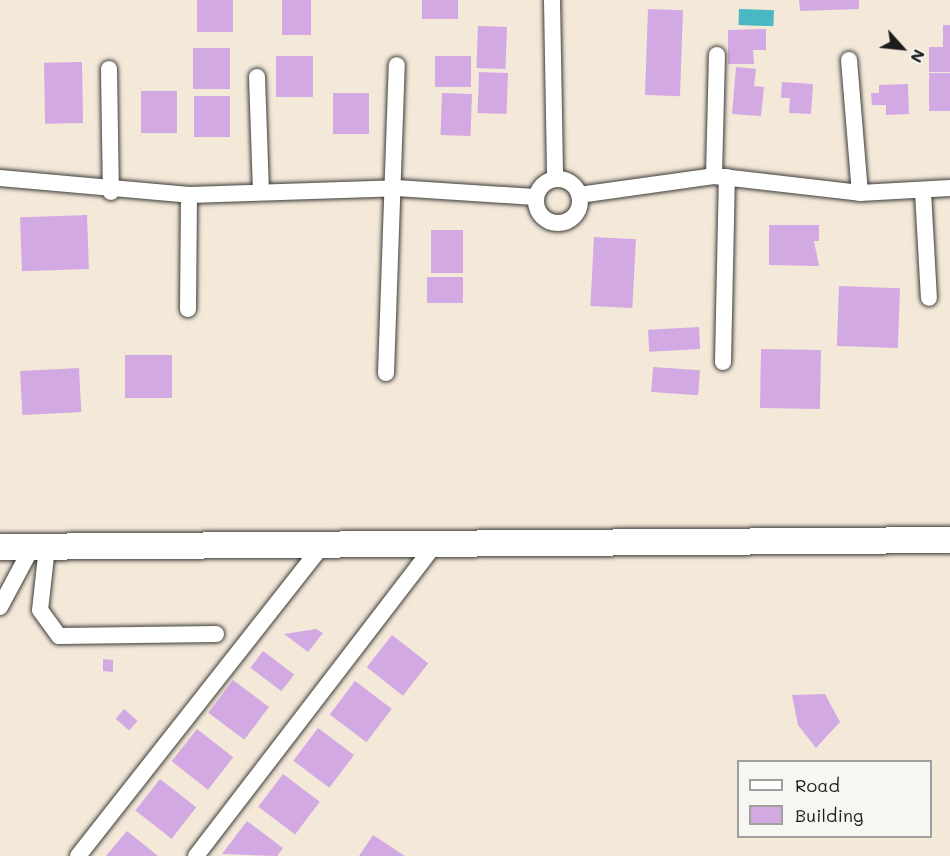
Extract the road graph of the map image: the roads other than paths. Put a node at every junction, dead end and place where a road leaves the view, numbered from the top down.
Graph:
1 (552, 0) edge
2 (717, 55) dead end
3 (849, 60) dead end
4 (397, 65) dead end
5 (109, 69) dead end
6 (257, 77) dead end
7 (721, 176) junction
8 (0, 178) edge
9 (555, 178) junction
10 (396, 188) junction
11 (950, 188) edge
12 (261, 189) junction
13 (111, 192) junction
14 (923, 192) junction
15 (860, 193) junction
16 (189, 195) junction
17 (579, 195) junction
18 (535, 196) junction
19 (929, 298) dead end
20 (188, 309) dead end
21 (723, 362) dead end
22 (386, 374) dead end
23 (950, 540) edge
24 (435, 544) junction
25 (323, 545) junction
26 (39, 547) junction
27 (0, 548) edge
28 (0, 607) edge
29 (216, 634) dead end
30 (78, 856) edge
31 (196, 856) edge

1 - 9 street
2 - 7 street
3 - 15 street
4 - 10 street
5 - 13 street
6 - 12 street
7 - 15 street
7 - 17 street
7 - 21 street
8 - 13 street
9 - 17 street
9 - 18 street
10 - 12 street
10 - 18 street
10 - 22 street
11 - 14 street
12 - 16 street
13 - 16 street
14 - 15 street
14 - 19 street
16 - 20 street
17 - 18 street
23 - 24 main road
24 - 25 main road
24 - 31 street
25 - 26 main road
25 - 30 street
26 - 27 main road
26 - 28 street
26 - 29 street

